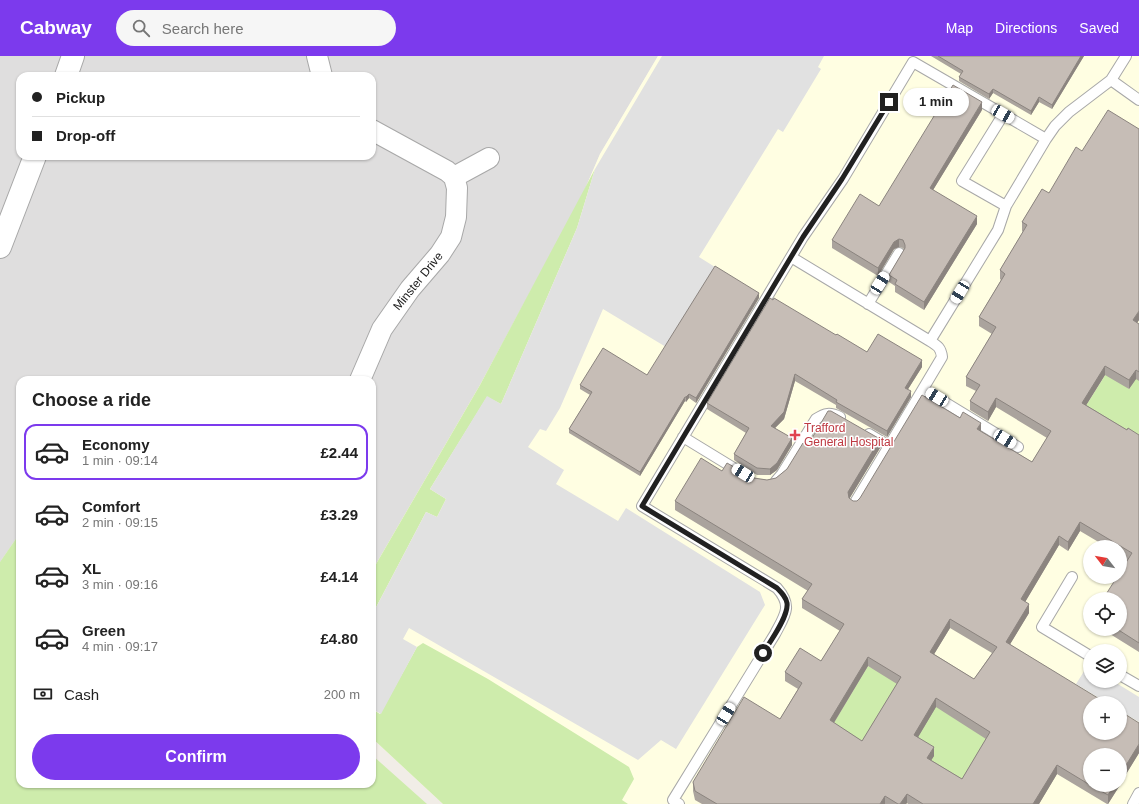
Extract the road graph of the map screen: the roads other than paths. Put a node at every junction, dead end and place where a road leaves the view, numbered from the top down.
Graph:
1 (73, 56) edge
2 (317, 56) edge
3 (1126, 56) edge
4 (67, 72) edge
5 (321, 72) edge
6 (1111, 80) junction
7 (1139, 100) edge
8 (1003, 114) junction
9 (376, 132) edge
10 (1046, 139) junction
11 (489, 158) dead end
12 (33, 160) edge
13 (454, 178) junction
14 (1006, 206) junction
15 (0, 247) edge
16 (899, 253) dead end
17 (791, 257) junction
18 (868, 304) junction
19 (930, 341) junction
20 (362, 376) edge
21 (923, 389) junction
22 (849, 423) edge
23 (862, 430) edge
24 (683, 437) junction
25 (889, 446) junction
26 (1018, 447) dead end
27 (748, 477) edge
28 (765, 483) edge
29 (854, 504) edge
30 (1072, 577) dead end
31 (1083, 652) edge
32 (1127, 678) edge
33 (1139, 686) edge
34 (1139, 794) edge
35 (676, 802) edge
36 (1133, 804) edge

1 - 4 street
2 - 5 street
3 - 6 lane
6 - 7 lane
6 - 10 lane
8 - 10 lane
8 - 14 lane
8 - 17 lane
9 - 13 street
10 - 14 lane
11 - 13 street
12 - 15 street
13 - 20 street, Minster Drive
14 - 19 lane
16 - 18 lane
17 - 18 lane
17 - 24 lane
18 - 19 lane
19 - 21 lane
21 - 25 lane
21 - 26 lane
22 - 28 lane
23 - 25 lane
24 - 27 lane
24 - 35 lane
25 - 29 lane
30 - 31 lane
32 - 33 lane
34 - 36 lane

